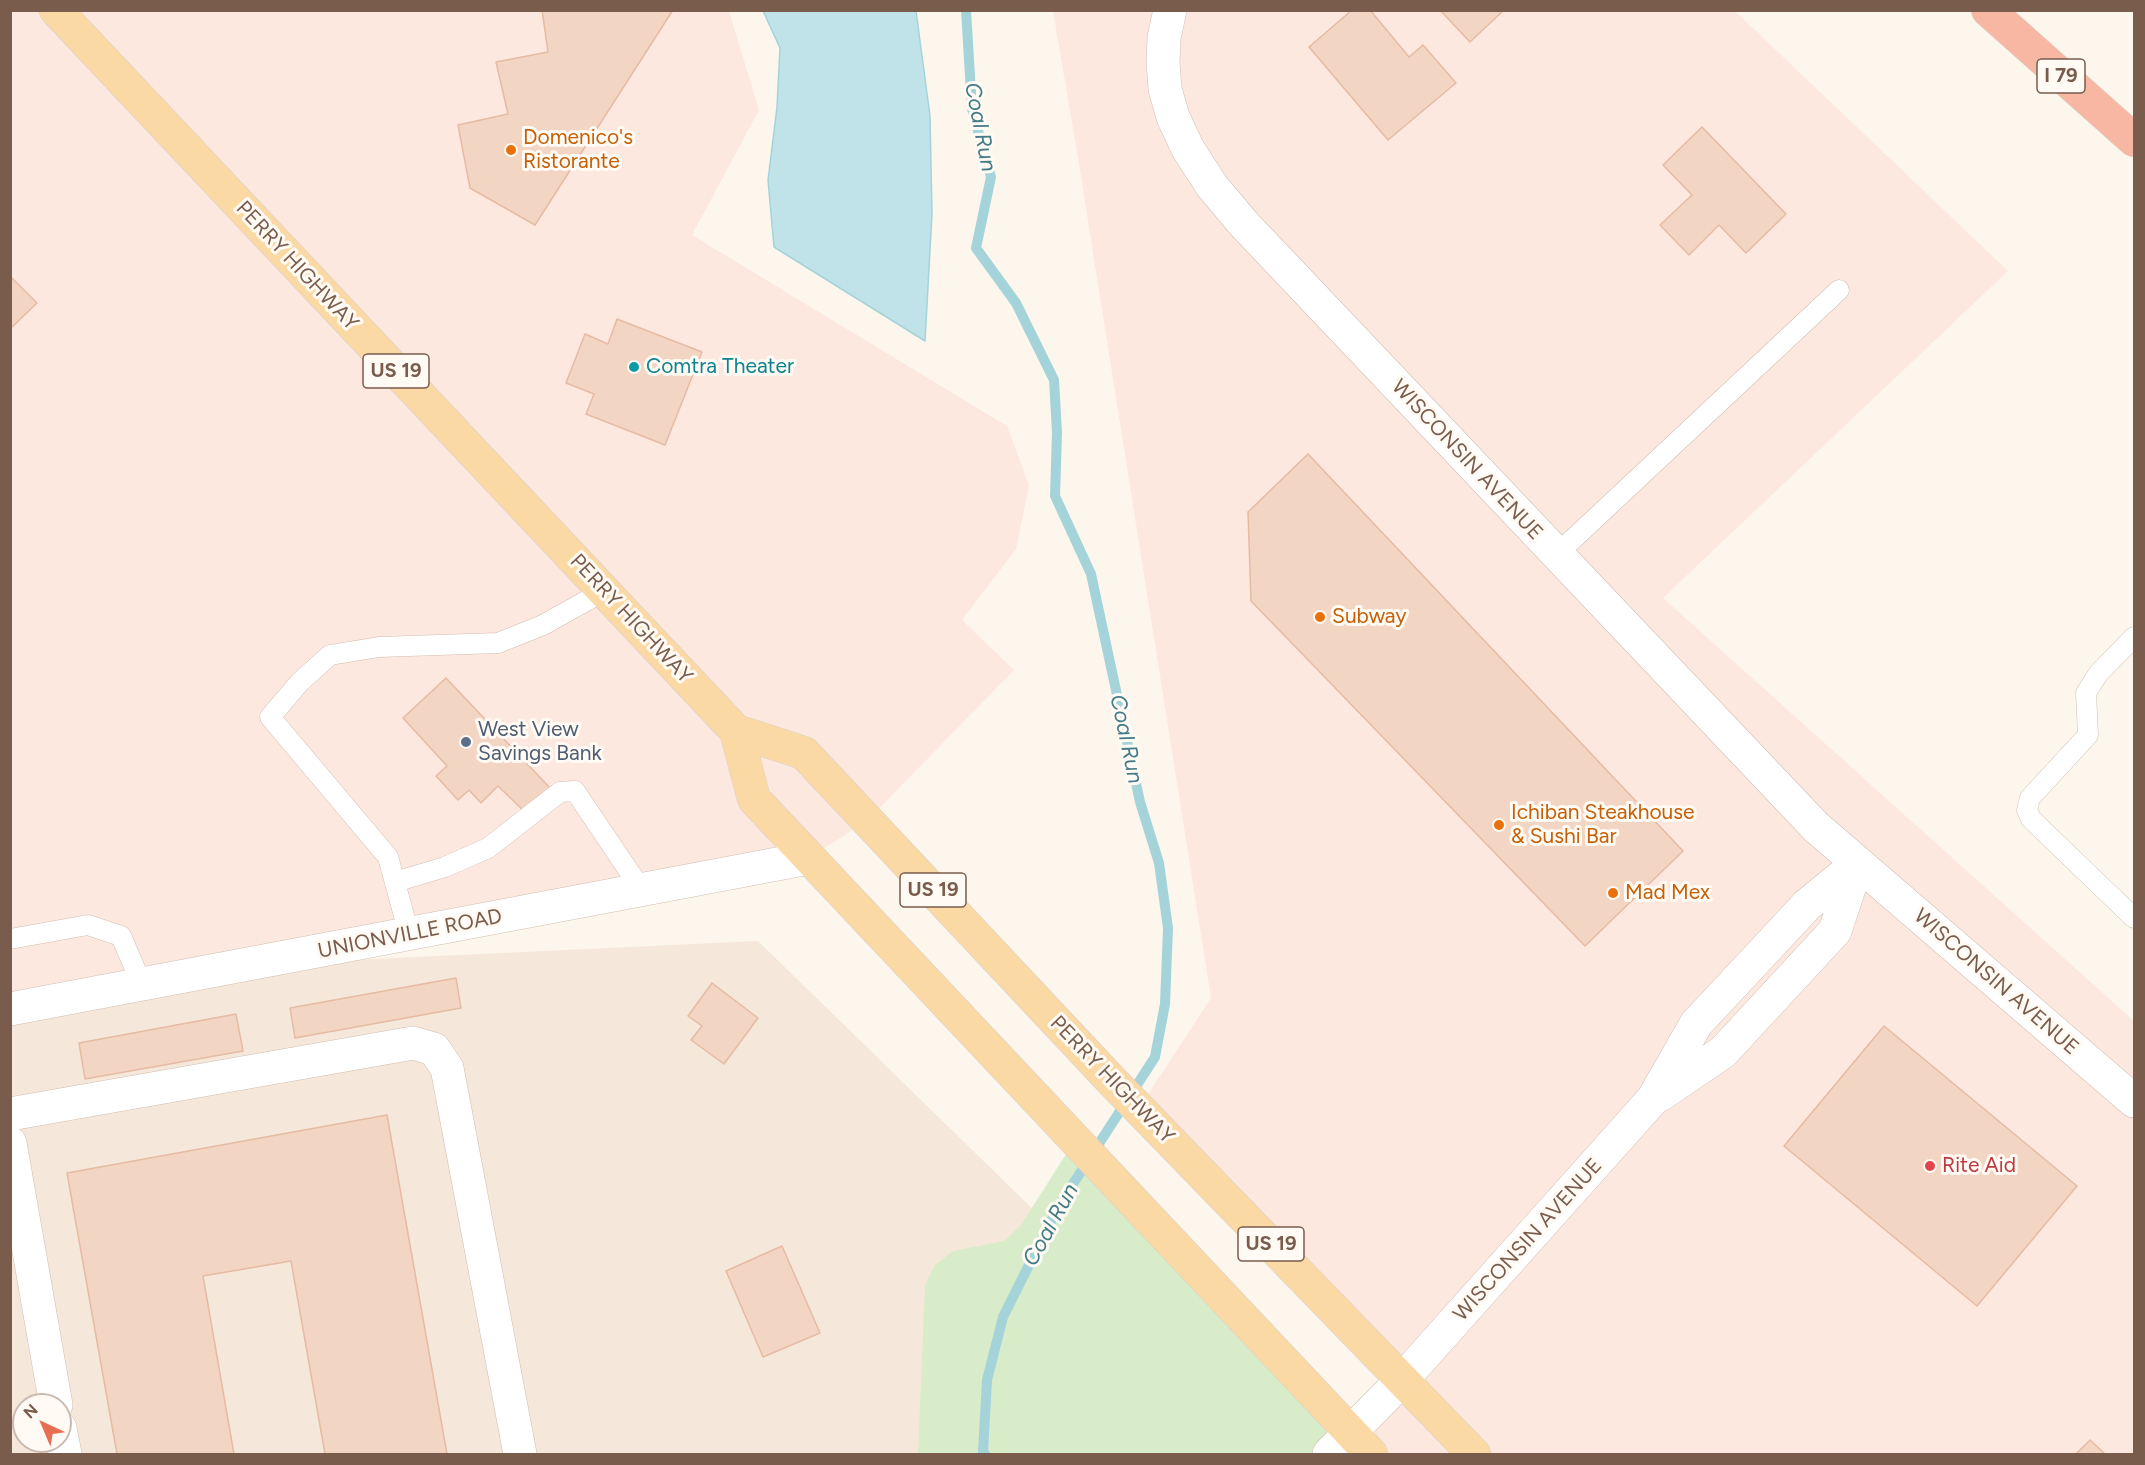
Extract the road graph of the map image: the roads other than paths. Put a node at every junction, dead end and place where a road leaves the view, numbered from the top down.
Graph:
1 (56, 10) edge
2 (1170, 10) edge
3 (1988, 10) edge
4 (2134, 140) edge
5 (1839, 290) dead end
6 (1556, 555) junction
7 (604, 591) junction
8 (2134, 637) edge
9 (736, 731) junction
10 (809, 858) junction
11 (1857, 864) junction
12 (395, 882) junction
13 (641, 889) junction
14 (2134, 918) edge
15 (409, 934) junction
16 (10, 939) edge
17 (142, 984) junction
18 (10, 1009) edge
19 (2134, 1101) edge
20 (10, 1113) edge
21 (10, 1143) edge
22 (1402, 1380) junction
23 (54, 1393) edge
24 (1350, 1447) edge
25 (520, 1455) edge
26 (1473, 1455) edge

1 - 7 main road, PERRY HIGHWAY / US 19
2 - 6 street, WISCONSIN AVENUE
3 - 4 highway, I 79
5 - 6 lane
6 - 11 street, WISCONSIN AVENUE
7 - 9 main road, PERRY HIGHWAY / US 19
7 - 12 lane
8 - 14 lane
9 - 10 main road, PERRY HIGHWAY / US 19
9 - 22 main road, PERRY HIGHWAY / US 19
10 - 13 street, UNIONVILLE ROAD
10 - 24 main road, PERRY HIGHWAY / US 19
11 - 19 street, WISCONSIN AVENUE
11 - 22 street, WISCONSIN AVENUE
12 - 13 lane
12 - 15 lane
13 - 15 street, UNIONVILLE ROAD
15 - 17 street, UNIONVILLE ROAD
16 - 17 lane
17 - 18 street, UNIONVILLE ROAD
20 - 25 street
21 - 23 street
22 - 24 street, WISCONSIN AVENUE
22 - 26 main road, PERRY HIGHWAY / US 19

